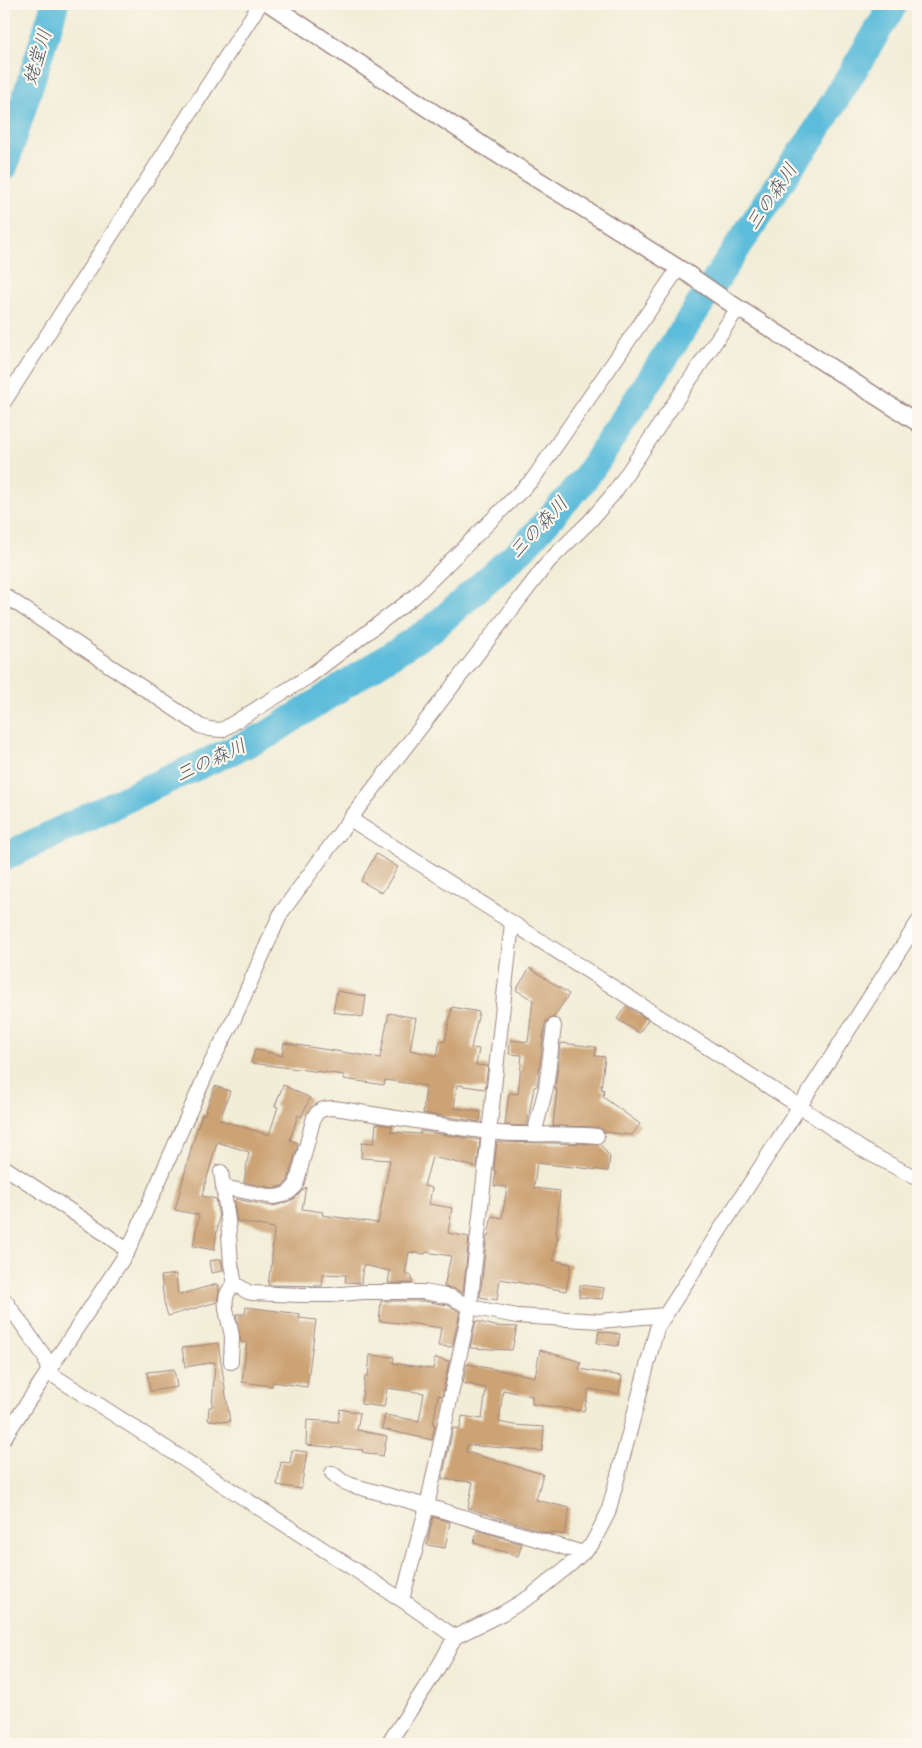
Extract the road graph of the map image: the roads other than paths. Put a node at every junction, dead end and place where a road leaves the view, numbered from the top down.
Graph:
1 (260, 4) edge
2 (270, 4) edge
3 (683, 272) junction
4 (732, 305) junction
5 (4, 402) edge
6 (918, 423) edge
7 (4, 594) edge
8 (350, 819) junction
9 (918, 922) edge
10 (512, 923) junction
11 (554, 1026) dead end
12 (799, 1106) junction
13 (489, 1132) junction
14 (534, 1134) junction
15 (597, 1136) dead end
16 (4, 1167) edge
17 (221, 1172) dead end
18 (918, 1179) edge
19 (223, 1187) junction
20 (128, 1251) junction
21 (235, 1284) junction
22 (4, 1299) edge
23 (470, 1307) junction
24 (665, 1315) junction
25 (231, 1362) dead end
26 (48, 1372) junction
27 (4, 1438) edge
28 (332, 1473) dead end
29 (427, 1506) junction
30 (583, 1553) junction
31 (402, 1600) junction
32 (455, 1637) junction
33 (388, 1744) edge

1 - 5 street
2 - 3 street
3 - 4 street
3 - 7 street
4 - 6 street
4 - 8 street
8 - 10 street
8 - 20 street
9 - 12 street
10 - 12 street
10 - 13 street
11 - 14 street
12 - 18 street
12 - 24 street
13 - 14 street
13 - 19 street
13 - 23 street
14 - 15 street
16 - 20 street
17 - 19 street
19 - 21 street
20 - 26 street
21 - 23 street
21 - 25 street
22 - 26 street
23 - 24 street
23 - 29 street
24 - 30 street
26 - 27 street
26 - 31 street
28 - 29 street
29 - 30 street
29 - 31 street
30 - 32 street
31 - 32 street
32 - 33 street

